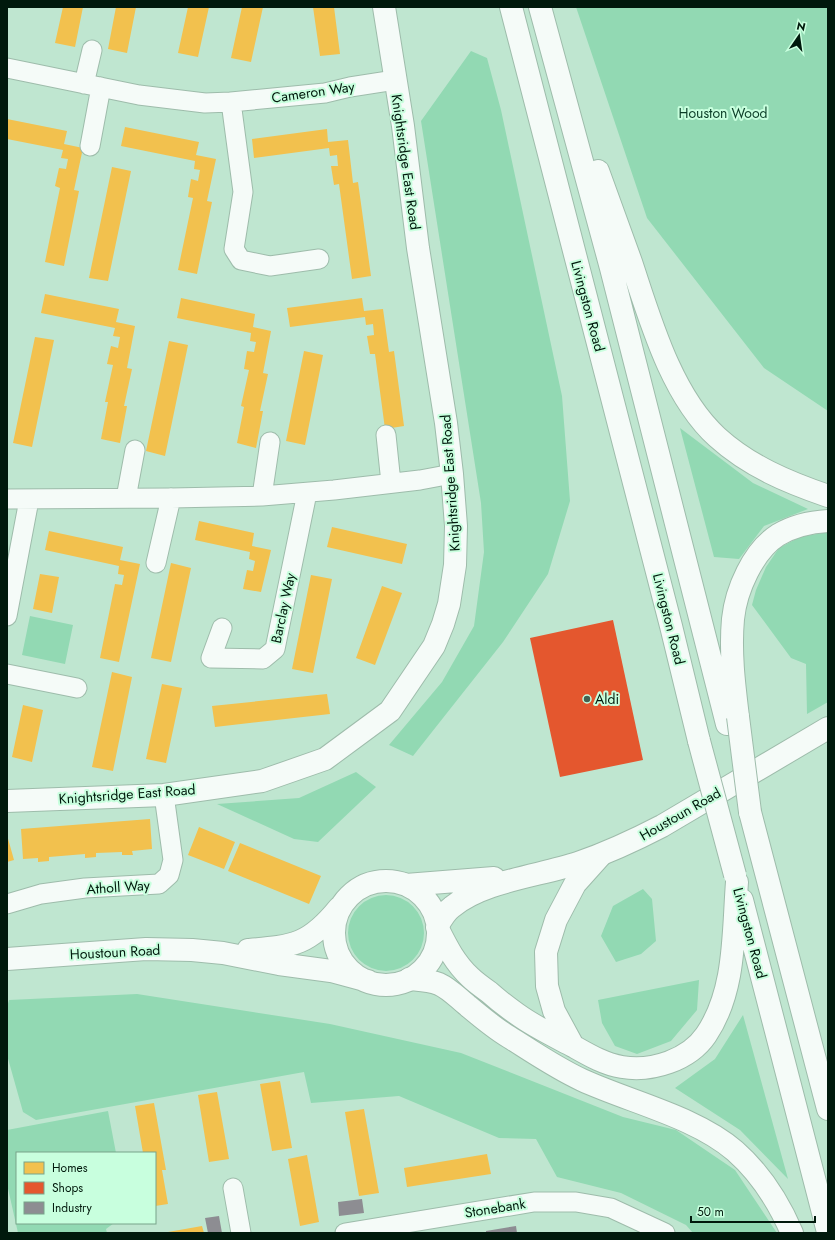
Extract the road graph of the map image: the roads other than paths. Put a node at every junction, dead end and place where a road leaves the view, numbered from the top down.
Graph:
1 (384, 7) edge
2 (511, 7) edge
3 (540, 7) edge
4 (92, 50) dead end
5 (7, 68) edge
6 (395, 80) junction
7 (93, 85) junction
8 (231, 102) junction
9 (90, 146) dead end
10 (319, 259) dead end
11 (386, 435) dead end
12 (270, 442) dead end
13 (135, 450) dead end
14 (452, 474) junction
15 (391, 483) junction
16 (307, 493) junction
17 (262, 496) junction
18 (828, 496) edge
19 (126, 498) junction
20 (171, 498) junction
21 (7, 499) edge
22 (29, 500) junction
23 (828, 521) edge
24 (156, 564) dead end
25 (7, 616) edge
26 (222, 628) dead end
27 (7, 674) edge
28 (77, 688) dead end
29 (732, 720) junction
30 (828, 728) edge
31 (164, 795) junction
32 (7, 801) edge
33 (601, 854) junction
34 (522, 878) junction
35 (736, 879) junction
36 (406, 885) junction
37 (7, 904) edge
38 (341, 906) junction
39 (437, 928) junction
40 (223, 952) junction
41 (7, 959) edge
42 (409, 979) junction
43 (368, 982) junction
44 (573, 1046) junction
45 (828, 1109) edge
46 (233, 1188) dead end
47 (639, 1227) edge
48 (828, 1232) edge
49 (240, 1233) edge
50 (345, 1233) edge
51 (665, 1233) edge
52 (792, 1233) edge

1 - 6 main road, Knightsridge East Road
2 - 35 main road, Livingston Road, bridge
3 - 18 main road
3 - 29 main road
4 - 7 street
5 - 7 street, Cameron Way
6 - 8 street, Cameron Way
6 - 14 main road, Knightsridge East Road
7 - 8 street, Cameron Way
7 - 9 street
8 - 10 street
11 - 15 street
12 - 17 street
13 - 19 street
14 - 15 street
14 - 31 main road, Knightsridge East Road
15 - 16 street
16 - 17 street
16 - 26 street, Barclay Way
17 - 20 street
19 - 20 street
19 - 22 street
20 - 24 street
21 - 22 street
22 - 25 street
23 - 29 main road
27 - 28 street
29 - 45 main road, bridge
30 - 33 main road, Houstoun Road
31 - 32 main road, Knightsridge East Road
31 - 37 street, Atholl Way
33 - 34 main road, Houstoun Road
33 - 44 main road
34 - 36 main road, Houstoun Road
34 - 39 main road, Houstoun Road
35 - 44 main road
35 - 48 main road, Livingston Road
36 - 38 main road
36 - 39 main road
38 - 40 main road, Houstoun Road
38 - 43 main road
39 - 42 main road
39 - 44 main road
40 - 41 main road, Houstoun Road
40 - 43 main road, Houstoun Road
42 - 43 main road
42 - 52 main road
46 - 49 street
47 - 50 street, Stonebank
47 - 51 street, Stonebank

